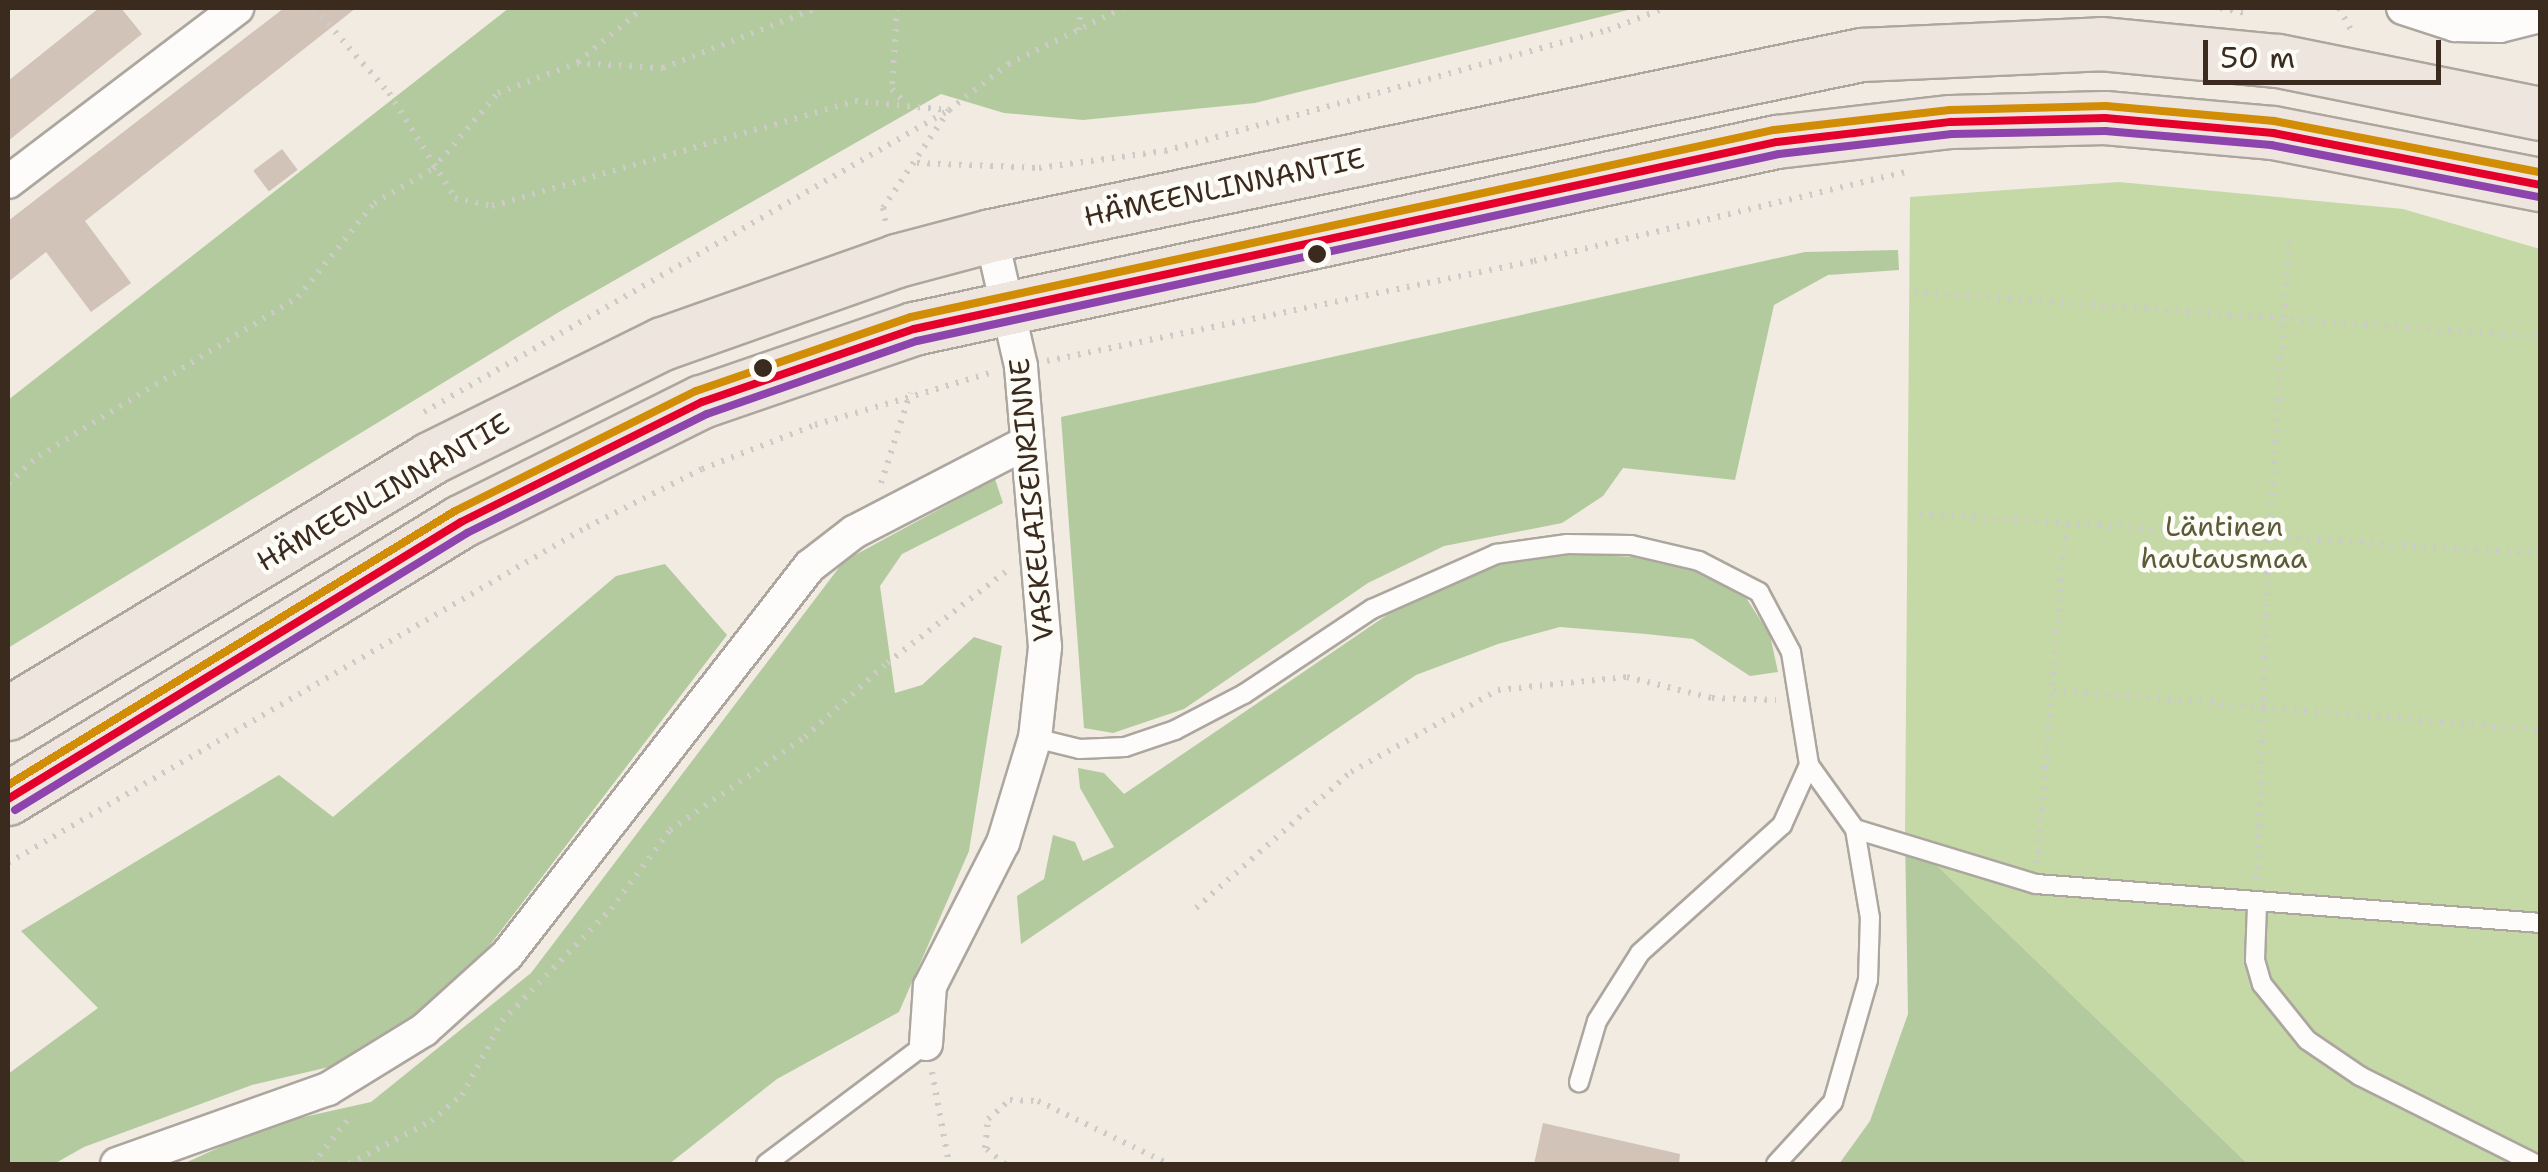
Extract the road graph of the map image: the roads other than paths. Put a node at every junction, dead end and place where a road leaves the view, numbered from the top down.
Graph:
1 (238, 8) edge
2 (2403, 8) edge
3 (2540, 16) edge
4 (2540, 114) edge
5 (8, 182) edge
6 (2540, 186) edge
7 (991, 236) junction
8 (1012, 308) junction
9 (1026, 442) junction
10 (8, 714) edge
11 (1035, 738) junction
12 (1809, 765) junction
13 (8, 799) edge
14 (1855, 829) junction
15 (2257, 905) junction
16 (2540, 923) edge
17 (926, 1044) joint
18 (1579, 1082) dead end
19 (117, 1164) edge
20 (766, 1164) edge
21 (1776, 1164) edge
22 (2536, 1164) edge

1 - 5 street
2 - 3 street
4 - 7 main road, HÄMEENLINNANTIE
6 - 8 main road
7 - 8 street, VASKELAISENRINNE
7 - 10 main road, HÄMEENLINNANTIE
8 - 9 street, VASKELAISENRINNE
8 - 13 main road
9 - 11 street, VASKELAISENRINNE
9 - 19 street
11 - 12 lane
11 - 17 street, VASKELAISENRINNE
12 - 14 lane
12 - 18 lane
14 - 15 lane
14 - 21 lane
15 - 16 lane
15 - 22 lane
17 - 20 lane

